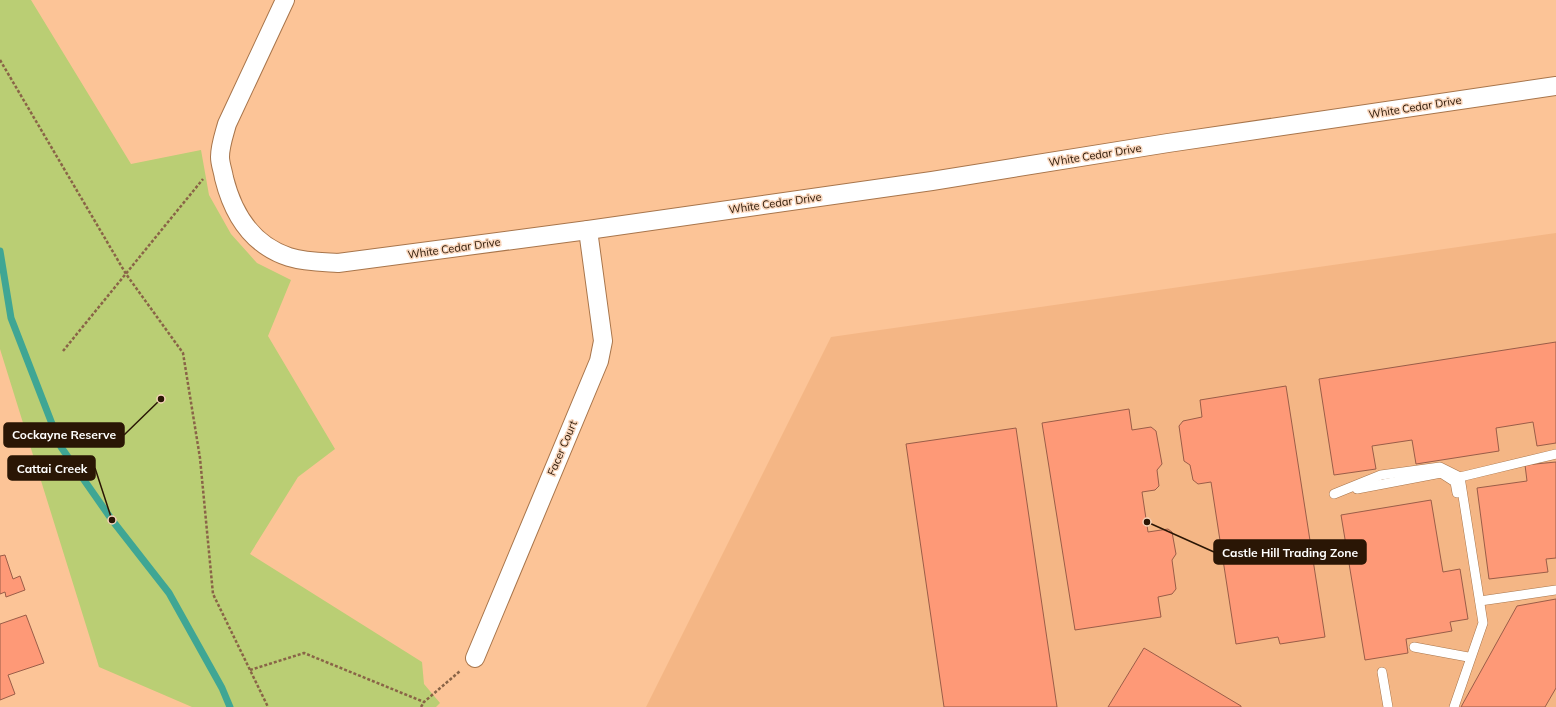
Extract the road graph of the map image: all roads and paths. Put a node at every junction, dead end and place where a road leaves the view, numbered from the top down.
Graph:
1 (285, 0) edge
2 (0, 60) edge
3 (1556, 86) edge
4 (220, 158) junction
5 (588, 230) junction
6 (126, 274) junction
7 (63, 351) dead end
8 (1556, 454) edge
9 (1460, 477) junction
10 (1556, 590) edge
11 (1480, 601) junction
12 (1414, 647) dead end
13 (1468, 657) junction
14 (475, 658) joint
15 (250, 670) junction
16 (1382, 672) dead end
17 (424, 702) junction
18 (268, 707) edge
19 (421, 707) edge
20 (1388, 707) edge
21 (1454, 707) edge

1 - 4 street, White Cedar Drive
2 - 6 path
3 - 5 street, White Cedar Drive
4 - 5 street, White Cedar Drive
4 - 6 path
5 - 14 street, Facer Court
6 - 7 path
6 - 15 path
8 - 9 lane
9 - 11 lane
9 - 13 lane
10 - 11 lane
11 - 21 lane
12 - 13 lane
13 - 21 lane
14 - 17 path
15 - 17 path
15 - 18 path
16 - 20 lane
17 - 19 path

